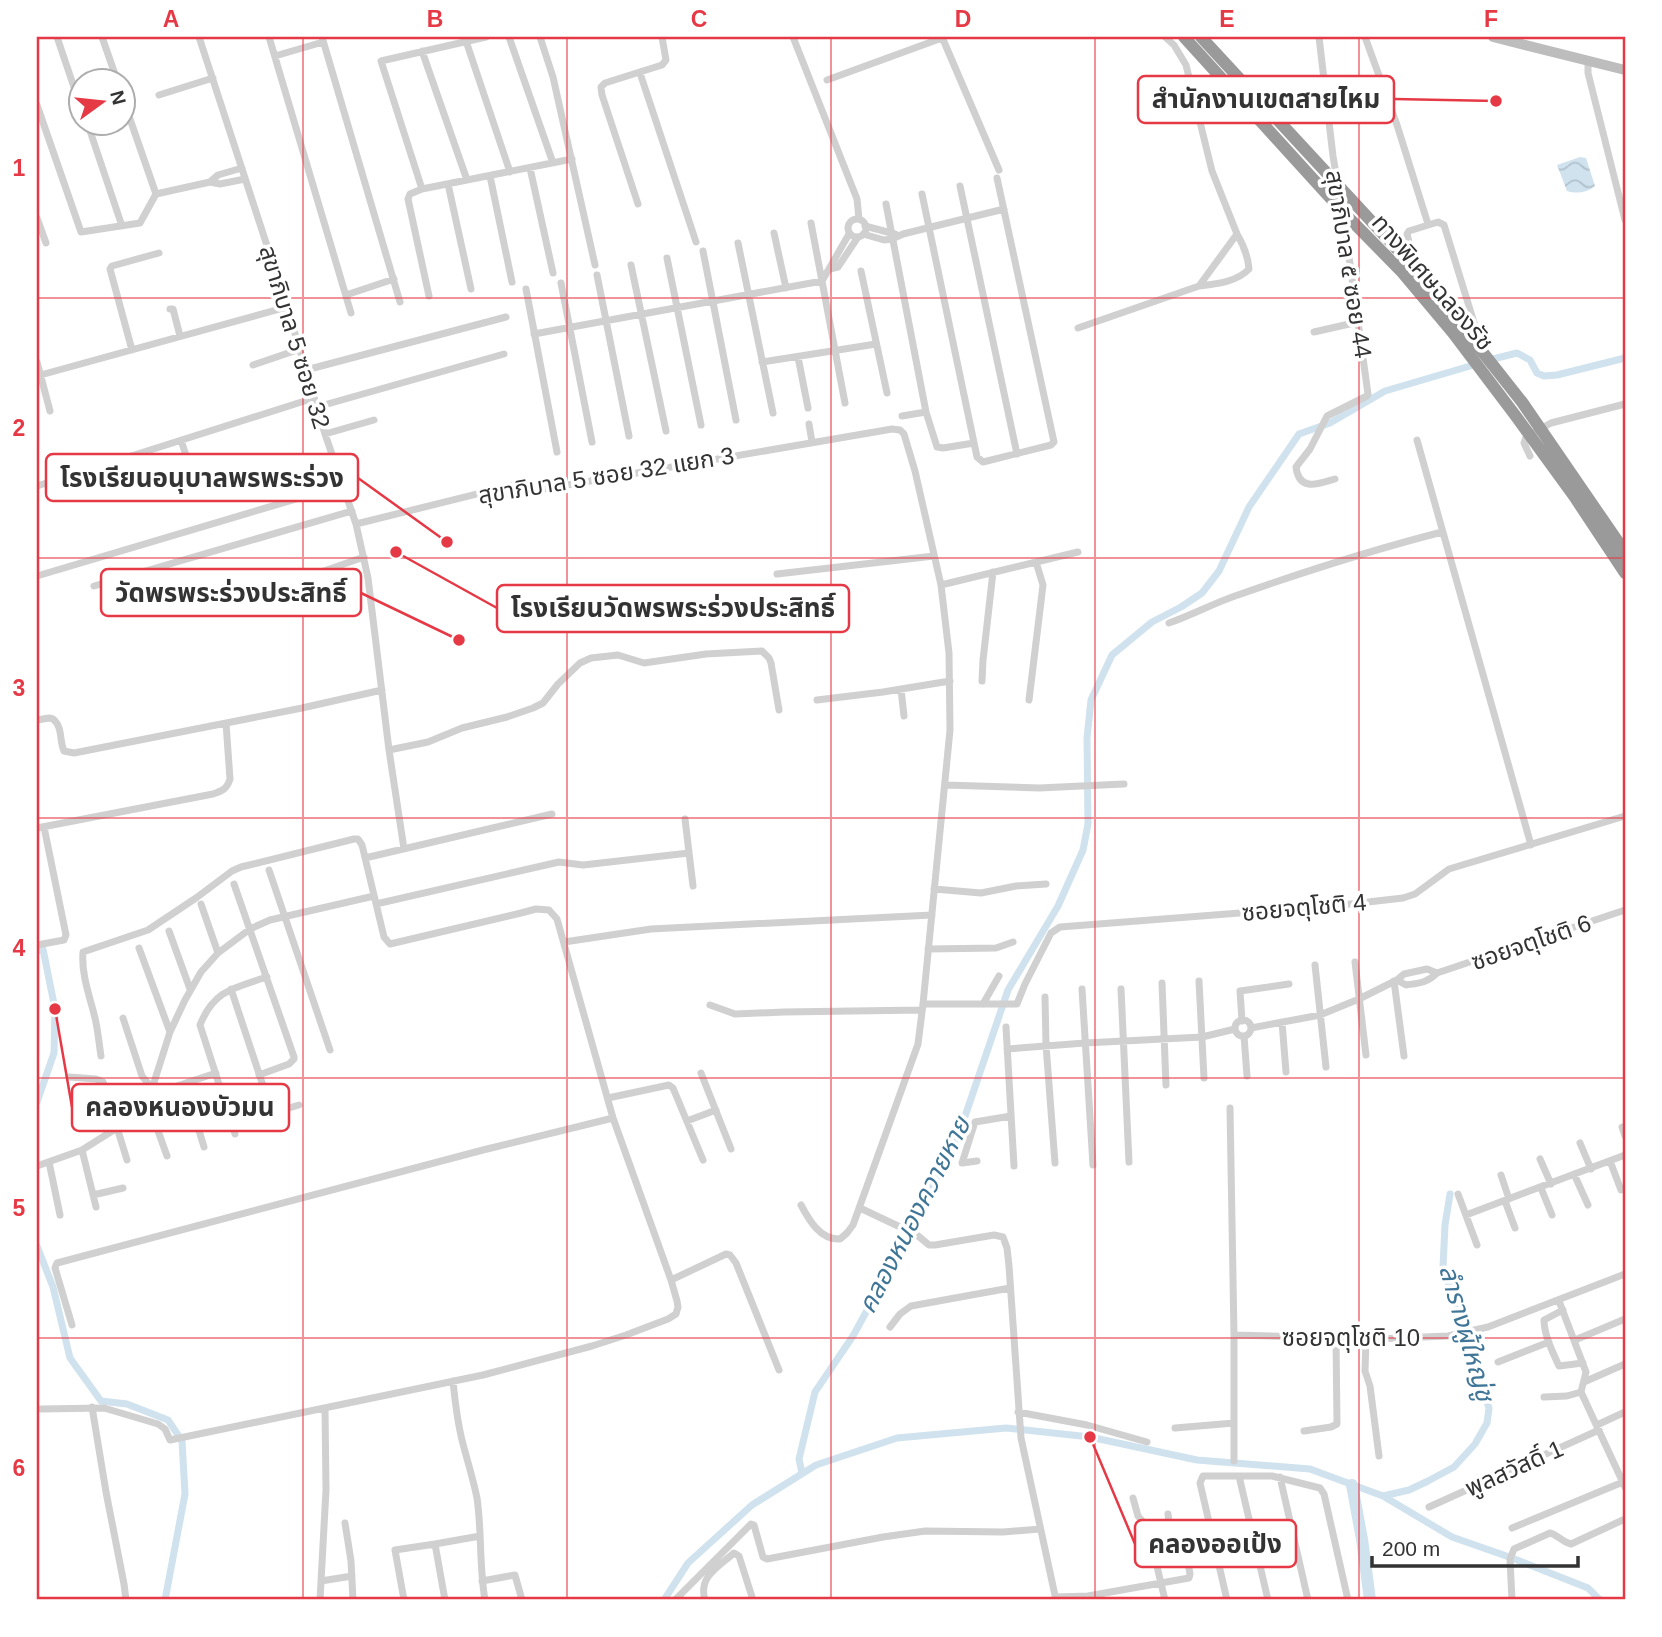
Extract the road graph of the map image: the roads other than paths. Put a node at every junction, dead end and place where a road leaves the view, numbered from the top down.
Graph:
1 (57, 37) edge
2 (102, 37) edge
3 (199, 37) edge
4 (270, 37) edge
5 (486, 37) edge
6 (509, 37) edge
7 (540, 37) edge
8 (672, 37) edge
9 (793, 37) edge
10 (942, 37) edge
11 (1166, 37) edge
12 (1184, 37) edge
13 (1201, 37) edge
14 (1320, 37) edge
15 (1365, 37) edge
16 (1496, 37) edge
17 (662, 38) edge
18 (1510, 38) edge
19 (323, 39) edge
20 (467, 41) junction
21 (422, 51) junction
22 (275, 56) junction
23 (1588, 60) junction
24 (67, 66) edge
25 (112, 66) edge
26 (1625, 70) edge
27 (640, 73) junction
28 (213, 78) junction
29 (827, 80) dead end
30 (159, 95) dead end
31 (37, 105) edge
32 (92, 136) edge
33 (136, 136) edge
34 (572, 159) junction
35 (553, 163) junction
36 (242, 168) junction
37 (530, 168) junction
38 (510, 172) junction
39 (490, 176) junction
40 (245, 179) junction
41 (467, 180) junction
42 (209, 182) junction
43 (448, 184) junction
44 (960, 186) dead end
45 (422, 189) junction
46 (156, 194) junction
47 (922, 194) dead end
48 (638, 204) dead end
49 (886, 204) dead end
50 (1004, 209) junction
51 (37, 218) edge
52 (967, 218) junction
53 (859, 219) junction
54 (1625, 220) edge
55 (811, 223) dead end
56 (1428, 225) junction
57 (122, 226) junction
58 (865, 226) junction
59 (928, 227) junction
60 (774, 233) dead end
61 (849, 234) junction
62 (1237, 234) junction
63 (860, 236) junction
64 (894, 236) junction
65 (696, 242) dead end
66 (46, 243) dead end
67 (738, 243) dead end
68 (703, 251) dead end
69 (159, 253) dead end
70 (667, 258) dead end
71 (1413, 258) dead end
72 (595, 265) dead end
73 (631, 265) dead end
74 (830, 269) junction
75 (861, 271) dead end
76 (553, 273) dead end
77 (597, 275) dead end
78 (394, 279) junction
79 (822, 281) junction
80 (512, 282) dead end
81 (561, 283) dead end
82 (1199, 286) junction
83 (786, 288) junction
84 (471, 289) dead end
85 (526, 289) dead end
86 (748, 294) junction
87 (345, 295) junction
88 (429, 296) dead end
89 (712, 301) junction
90 (400, 302) dead end
91 (287, 307) junction
92 (677, 307) junction
93 (170, 309) dead end
94 (351, 313) dead end
95 (640, 314) junction
96 (506, 317) dead end
97 (606, 320) junction
98 (1358, 322) junction
99 (569, 327) junction
100 (1078, 328) dead end
101 (1314, 332) dead end
102 (534, 334) junction
103 (180, 336) junction
104 (1480, 342) dead end
105 (876, 344) junction
106 (300, 349) junction
107 (132, 350) junction
108 (835, 351) junction
109 (504, 354) dead end
110 (798, 357) junction
111 (37, 362) edge
112 (762, 362) junction
113 (253, 365) dead end
114 (306, 370) junction
115 (38, 376) edge
116 (887, 393) dead end
117 (314, 398) junction
118 (845, 403) dead end
119 (1625, 405) edge
120 (317, 407) junction
121 (808, 408) dead end
122 (50, 411) dead end
123 (926, 412) junction
124 (773, 413) dead end
125 (902, 416) dead end
126 (736, 419) dead end
127 (374, 420) dead end
128 (809, 424) dead end
129 (701, 425) dead end
130 (666, 431) dead end
131 (325, 434) junction
132 (629, 436) dead end
133 (181, 440) junction
134 (1417, 440) dead end
135 (592, 442) dead end
136 (812, 442) junction
137 (974, 443) junction
138 (557, 452) dead end
139 (1017, 454) junction
140 (1530, 456) dead end
141 (1335, 479) dead end
142 (343, 485) junction
143 (37, 486) edge
144 (199, 495) dead end
145 (352, 511) junction
146 (356, 524) junction
147 (1442, 531) junction
148 (1078, 552) dead end
149 (1625, 552) edge
150 (934, 556) junction
151 (363, 557) junction
152 (1036, 562) junction
153 (321, 572) dead end
154 (993, 572) junction
155 (1625, 573) edge
156 (777, 574) dead end
157 (37, 576) edge
158 (941, 585) junction
159 (94, 586) dead end
160 (1169, 623) dead end
161 (950, 681) junction
162 (982, 681) dead end
163 (901, 689) junction
164 (382, 690) junction
165 (817, 700) dead end
166 (1029, 700) dead end
167 (779, 710) dead end
168 (904, 716) dead end
169 (37, 720) edge
170 (226, 723) junction
171 (389, 750) junction
172 (1124, 784) dead end
173 (945, 785) junction
174 (551, 814) dead end
175 (1625, 816) edge
176 (685, 819) dead end
177 (41, 828) edge
178 (1531, 845) junction
179 (404, 849) junction
180 (689, 853) junction
181 (365, 858) junction
182 (269, 870) dead end
183 (234, 884) dead end
184 (1046, 884) dead end
185 (693, 886) dead end
186 (934, 889) junction
187 (375, 900) junction
188 (201, 904) dead end
189 (1625, 910) edge
190 (932, 915) junction
191 (285, 916) junction
192 (250, 929) junction
193 (169, 930) dead end
194 (564, 942) junction
195 (1013, 942) dead end
196 (37, 945) edge
197 (139, 948) dead end
198 (928, 950) junction
199 (218, 953) junction
200 (1355, 962) dead end
201 (1314, 965) dead end
202 (267, 976) junction
203 (999, 976) dead end
204 (1396, 980) junction
205 (1199, 981) dead end
206 (1162, 983) dead end
207 (1289, 985) dead end
208 (190, 989) junction
209 (231, 989) junction
210 (1082, 989) dead end
211 (1121, 989) dead end
212 (1045, 997) dead end
213 (1359, 999) junction
214 (983, 1004) junction
215 (710, 1005) dead end
216 (923, 1007) junction
217 (1320, 1014) junction
218 (123, 1018) dead end
219 (1242, 1021) junction
220 (1282, 1022) junction
221 (1006, 1027) dead end
222 (1251, 1028) junction
223 (1235, 1029) junction
224 (170, 1032) junction
225 (1244, 1036) junction
226 (1202, 1037) junction
227 (1165, 1040) junction
228 (1124, 1042) junction
229 (1085, 1043) junction
230 (1046, 1045) junction
231 (1007, 1049) junction
232 (330, 1050) dead end
233 (1366, 1055) dead end
234 (101, 1056) dead end
235 (1404, 1056) dead end
236 (1326, 1067) dead end
237 (1286, 1072) dead end
238 (216, 1073) junction
239 (701, 1073) dead end
240 (259, 1075) junction
241 (1247, 1076) dead end
242 (69, 1077) dead end
243 (1204, 1078) dead end
244 (185, 1084) junction
245 (1166, 1085) dead end
246 (150, 1094) junction
247 (608, 1098) junction
248 (299, 1104) dead end
249 (1230, 1108) dead end
250 (716, 1110) junction
251 (272, 1112) junction
252 (1011, 1116) junction
253 (614, 1118) junction
254 (687, 1121) junction
255 (276, 1125) dead end
256 (1622, 1127) dead end
257 (117, 1128) junction
258 (236, 1134) dead end
259 (1625, 1136) edge
260 (1580, 1143) dead end
261 (204, 1147) dead end
262 (731, 1149) dead end
263 (82, 1150) junction
264 (1625, 1155) edge
265 (167, 1156) dead end
266 (1540, 1159) dead end
267 (128, 1160) dead end
268 (703, 1160) dead end
269 (977, 1161) dead end
270 (1611, 1161) junction
271 (49, 1162) junction
272 (1129, 1162) dead end
273 (1055, 1163) dead end
274 (1093, 1165) dead end
275 (37, 1166) edge
276 (1014, 1166) dead end
277 (1591, 1168) junction
278 (1574, 1174) junction
279 (1501, 1175) dead end
280 (1551, 1184) junction
281 (123, 1188) dead end
282 (1541, 1188) junction
283 (1621, 1190) dead end
284 (1458, 1194) dead end
285 (93, 1195) junction
286 (1507, 1200) junction
287 (801, 1205) dead end
288 (1588, 1205) dead end
289 (96, 1207) dead end
290 (860, 1208) junction
291 (60, 1215) dead end
292 (1466, 1215) junction
293 (1552, 1215) dead end
294 (1515, 1228) dead end
295 (1477, 1245) dead end
296 (1625, 1275) edge
297 (671, 1280) junction
298 (1010, 1288) junction
299 (1559, 1301) junction
300 (1563, 1310) junction
301 (1625, 1319) edge
302 (72, 1325) dead end
303 (890, 1327) dead end
304 (1234, 1335) junction
305 (1336, 1339) junction
306 (1366, 1339) junction
307 (1575, 1340) junction
308 (1549, 1342) junction
309 (1498, 1362) dead end
310 (1583, 1363) junction
311 (1625, 1364) edge
312 (779, 1370) dead end
313 (453, 1381) junction
314 (1584, 1382) junction
315 (1581, 1392) junction
316 (1544, 1397) dead end
317 (92, 1408) junction
318 (325, 1408) junction
319 (41, 1409) dead end
320 (1625, 1412) edge
321 (1018, 1415) junction
322 (1234, 1423) junction
323 (1175, 1428) dead end
324 (1598, 1428) junction
325 (1304, 1431) dead end
326 (1147, 1443) dead end
327 (1379, 1455) dead end
328 (1234, 1461) dead end
329 (1622, 1467) edge
330 (1239, 1476) junction
331 (1280, 1477) junction
332 (1624, 1485) edge
333 (1133, 1498) dead end
334 (1429, 1507) dead end
335 (1168, 1514) dead end
336 (1625, 1519) edge
337 (345, 1523) dead end
338 (1511, 1528) dead end
339 (1040, 1529) junction
340 (480, 1536) junction
341 (435, 1544) junction
342 (352, 1576) junction
343 (321, 1581) junction
344 (482, 1581) junction
345 (1160, 1583) junction
346 (1088, 1598) edge
347 (1056, 1599) edge
348 (126, 1600) edge
349 (320, 1600) edge
350 (353, 1600) edge
351 (404, 1600) edge
352 (445, 1600) edge
353 (485, 1600) edge
354 (522, 1600) edge
355 (675, 1600) edge
356 (705, 1600) edge
357 (754, 1600) edge
358 (1165, 1600) edge
359 (1227, 1600) edge
360 (1268, 1600) edge
361 (1308, 1600) edge
362 (1348, 1600) edge
363 (1512, 1600) edge

1 - 24 street
2 - 25 street
3 - 28 street, สุขาภิบาล 5 ซอย 32
4 - 22 street
5 - 20 street
6 - 35 street
7 - 34 street
8 - 17 street
9 - 53 street
10 - 29 street
10 - 50 street
11 - 62 street
12 - 155 highway, ทางพิเศษฉลองรัช, bridge
13 - 149 highway, ทางพิเศษฉลองรัช, bridge
14 - 98 street, สุขาภิบาล ๕ ซอย 44
15 - 56 street
16 - 18 main road
17 - 27 street
18 - 23 main road
19 - 22 street
19 - 78 street
20 - 21 street
20 - 38 street
21 - 41 street
21 - 45 street
22 - 87 street
23 - 26 main road
23 - 54 street
27 - 48 street
27 - 65 street
28 - 30 street
28 - 36 street, สุขาภิบาล 5 ซอย 32
31 - 57 street
32 - 57 street
33 - 46 street
34 - 35 street
34 - 72 street
35 - 37 street
36 - 40 street, สุขาภิบาล 5 ซอย 32
36 - 42 street
37 - 38 street
37 - 76 street
38 - 39 street
39 - 41 street
39 - 80 street
40 - 42 street
40 - 91 street, สุขาภิบาล 5 ซอย 32
41 - 43 street
42 - 46 street
43 - 45 street
43 - 84 street
44 - 52 street
45 - 88 street
46 - 57 street
47 - 59 street
49 - 64 street
50 - 52 street
50 - 139 street
51 - 66 street
52 - 59 street
52 - 139 street
53 - 58 street
53 - 61 street
55 - 79 street
56 - 71 street
56 - 104 street
58 - 63 street
58 - 64 street
59 - 64 street
59 - 137 street
60 - 83 street
61 - 63 street
61 - 74 street
62 - 82 street
62 - 82 street
63 - 64 street
63 - 74 street
64 - 123 street
67 - 86 street
68 - 89 street
69 - 107 street
70 - 92 street
73 - 95 street
74 - 79 street
75 - 105 street
77 - 97 street
78 - 87 street
78 - 90 street
79 - 83 street
79 - 108 street
81 - 99 street
82 - 100 street
83 - 86 street
85 - 102 street
86 - 89 street
86 - 112 street
87 - 94 street
89 - 92 street
89 - 126 street
91 - 103 street
91 - 106 street, สุขาภิบาล 5 ซอย 32
92 - 95 street
92 - 129 street
93 - 103 street
95 - 97 street
95 - 130 street
96 - 114 street
97 - 99 street
97 - 132 street
98 - 101 street
98 - 141 street, สุขาภิบาล ๕ ซอย 44
99 - 102 street
99 - 135 street
102 - 138 street
103 - 107 street
105 - 108 street
105 - 116 street
106 - 113 street
106 - 114 street, สุขาภิบาล 5 ซอย 32
107 - 115 street
108 - 110 street
108 - 118 street
109 - 120 street
110 - 112 street
110 - 121 street
111 - 115 street
112 - 124 street
114 - 117 street, สุขาภิบาล 5 ซอย 32
115 - 122 street
117 - 120 street, สุขาภิบาล 5 ซอย 32
117 - 133 street
119 - 140 street
120 - 131 street, สุขาภิบาล 5 ซอย 32
123 - 125 street
123 - 137 street
127 - 131 street
128 - 136 street
131 - 142 street, สุขาภิบาล 5 ซอย 32
133 - 143 street
133 - 144 street
134 - 147 street
136 - 146 street, สุขาภิบาล 5 ซอย 32 แยก 3
136 - 150 street, สุขาภิบาล 5 ซอย 32 แยก 3
137 - 139 street
142 - 145 street, สุขาภิบาล 5 ซอย 32
142 - 157 street
145 - 146 street, สุขาภิบาล 5 ซอย 32
145 - 159 street
146 - 151 street, สุขาภิบาล 5 ซอย 32
147 - 160 street
147 - 178 street
148 - 152 street
150 - 156 street
150 - 158 street
151 - 153 street
151 - 164 street, สุขาภิบาล 5 ซอย 32
152 - 154 street
152 - 166 street
154 - 158 street
154 - 162 street
158 - 161 street
161 - 163 street
161 - 173 street
163 - 165 street
163 - 168 street
164 - 170 street
164 - 171 street, สุขาภิบาล 5 ซอย 32
167 - 171 street
169 - 170 street
170 - 177 street
171 - 179 street, สุขาภิบาล 5 ซอย 32
172 - 173 street
173 - 186 street
174 - 179 street
175 - 178 street, ซอยจตุโชติ 4
176 - 180 street
177 - 196 street
178 - 214 street, ซอยจตุโชติ 4
179 - 181 street
180 - 185 street
180 - 187 street
181 - 187 street
181 - 234 street
182 - 191 street
183 - 192 street
184 - 186 street
186 - 190 street
187 - 191 street
187 - 194 street
188 - 199 street
189 - 204 street, ซอยจตุโชติ 6
190 - 194 street
190 - 198 street
191 - 192 street
191 - 232 street
192 - 199 street
192 - 202 street
193 - 208 street
194 - 247 street
195 - 198 street
197 - 224 street
198 - 216 street
199 - 208 street
200 - 213 street
201 - 217 street
202 - 209 street
202 - 240 street
203 - 214 street
204 - 213 street, ซอยจตุโชติ 6
204 - 235 street
205 - 226 street
206 - 227 street
207 - 219 street
208 - 224 street
209 - 238 street
209 - 240 street
210 - 229 street
211 - 228 street
212 - 230 street
213 - 217 street, ซอยจตุโชติ 6
213 - 233 street
214 - 216 street
215 - 216 street
216 - 290 street
217 - 220 street, ซอยจตุโชติ 6
217 - 236 street
218 - 246 street
219 - 222 street
219 - 223 street
220 - 222 street, ซอยจตุโชติ 6
220 - 237 street
221 - 231 street
222 - 225 street
223 - 225 street
223 - 226 street
224 - 246 street
225 - 241 street
226 - 227 street
226 - 243 street
227 - 228 street
227 - 245 street
228 - 229 street
228 - 272 street
229 - 230 street
229 - 274 street
230 - 231 street
230 - 273 street
231 - 252 street
238 - 244 street
238 - 258 street
239 - 250 street
240 - 251 street
242 - 257 street
244 - 246 street
244 - 261 street
246 - 257 street
246 - 265 street
247 - 253 street
247 - 254 street
248 - 251 street
249 - 304 street
250 - 254 street
250 - 262 street
251 - 255 street
252 - 269 street
252 - 276 street
253 - 297 street
253 - 302 street
254 - 268 street
256 - 259 street
257 - 263 street
257 - 267 street
260 - 277 street
263 - 271 street
263 - 285 street
264 - 270 street
266 - 280 street
270 - 277 street
270 - 283 street
271 - 275 street
271 - 291 street
277 - 278 street
278 - 280 street
278 - 288 street
279 - 286 street
280 - 282 street
281 - 285 street
282 - 286 street
282 - 293 street
284 - 292 street
285 - 289 street
286 - 292 street
286 - 294 street
287 - 290 street
290 - 298 street
292 - 295 street
296 - 299 street, ซอยจตุโชติ 10
297 - 312 street
297 - 313 street
298 - 303 street
298 - 321 street
299 - 300 street
299 - 306 street, ซอยจตุโชติ 10
300 - 307 street
300 - 308 street
301 - 307 street
304 - 305 street, ซอยจตุโชติ 10
304 - 322 street
305 - 306 street, ซอยจตุโชติ 10
305 - 325 street
306 - 327 street
307 - 310 street
308 - 309 street
308 - 310 street
310 - 314 street
311 - 314 street
313 - 318 street
313 - 340 street
314 - 315 street
315 - 316 street
315 - 324 street
317 - 318 street
317 - 319 street
317 - 348 street
318 - 343 street
320 - 324 street, พูลสวัสดิ์ 1
321 - 326 street
321 - 339 street
322 - 323 street
322 - 328 street
324 - 329 street
324 - 334 street, พูลสวัสดิ์ 1
329 - 332 street
330 - 331 street
330 - 359 street
330 - 360 street
331 - 361 street
331 - 362 street
332 - 338 street
333 - 345 street
335 - 345 street
336 - 363 street
337 - 342 street
339 - 347 street
339 - 355 street
340 - 341 street
340 - 344 street
341 - 351 street
341 - 352 street
342 - 343 street
342 - 350 street
343 - 349 street
344 - 353 street
344 - 354 street
345 - 346 street
345 - 358 street
346 - 347 street
356 - 357 street

